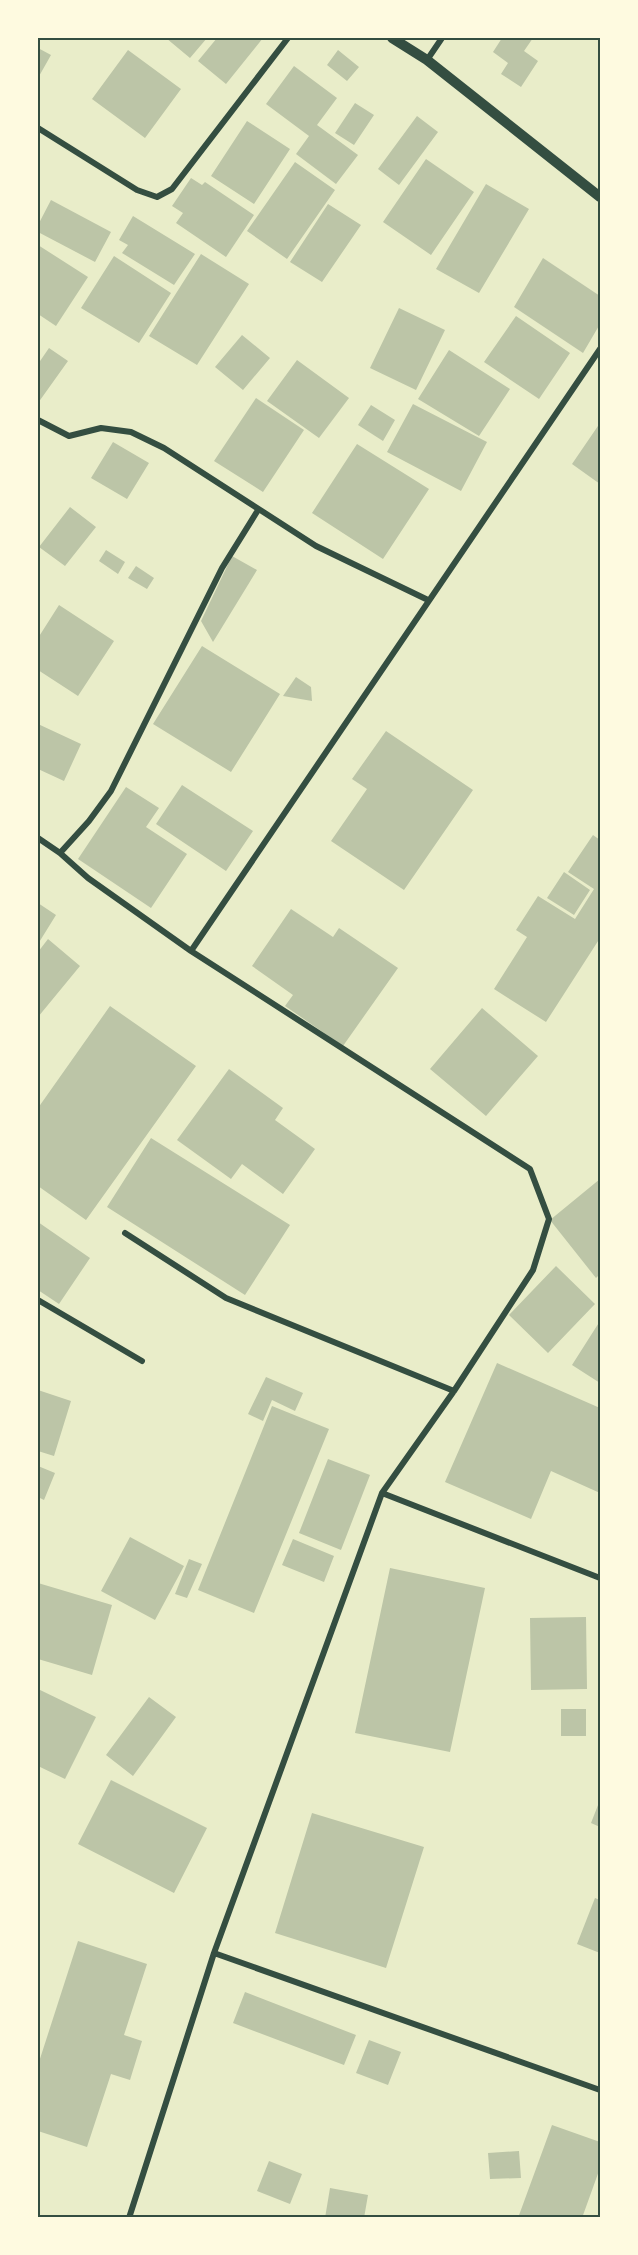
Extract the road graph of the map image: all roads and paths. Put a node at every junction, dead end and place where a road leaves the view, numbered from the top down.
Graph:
1 (288, 38) edge
2 (392, 38) edge
3 (442, 38) edge
4 (428, 60) junction
5 (38, 128) edge
6 (600, 196) edge
7 (600, 349) edge
8 (38, 420) edge
9 (258, 510) junction
10 (428, 600) junction
11 (38, 838) edge
12 (60, 853) junction
13 (191, 951) junction
14 (125, 1233) dead end
15 (38, 1300) edge
16 (142, 1361) dead end
17 (454, 1391) junction
18 (382, 1493) junction
19 (600, 1578) edge
20 (214, 1953) junction
21 (600, 2090) edge
22 (129, 2217) edge

1 - 5 street
2 - 4 street
3 - 4 street
4 - 6 street
7 - 10 street
8 - 9 street
9 - 10 street
9 - 12 street
10 - 13 street
11 - 12 street
12 - 13 street
13 - 17 street
14 - 17 street
15 - 16 street
17 - 18 street
18 - 19 street
18 - 20 street
20 - 21 street
20 - 22 street

